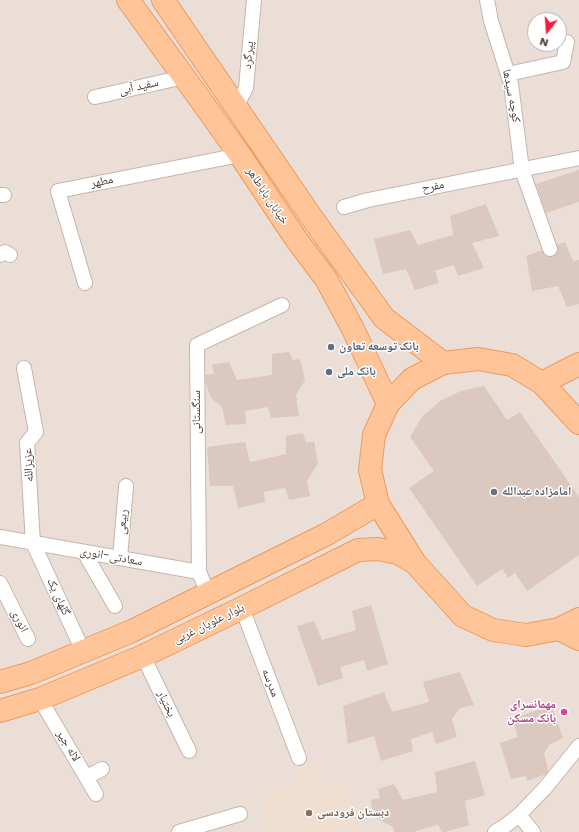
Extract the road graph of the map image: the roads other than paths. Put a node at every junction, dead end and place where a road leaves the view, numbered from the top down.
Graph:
1 (128, 0) edge
2 (163, 0) edge
3 (254, 0) edge
4 (487, 0) edge
5 (566, 52) edge
6 (508, 74) junction
7 (184, 76) junction
8 (95, 97) dead end
9 (236, 107) junction
10 (240, 155) junction
11 (579, 158) edge
12 (522, 170) junction
13 (344, 207) dead end
14 (550, 249) dead end
15 (85, 283) dead end
16 (282, 305) dead end
17 (443, 363) junction
18 (579, 364) edge
19 (24, 368) dead end
20 (542, 383) junction
21 (388, 404) junction
22 (579, 423) edge
23 (126, 486) dead end
24 (378, 504) junction
25 (0, 537) edge
26 (33, 543) junction
27 (84, 552) junction
28 (120, 558) junction
29 (415, 564) junction
30 (199, 572) junction
31 (0, 582) edge
32 (208, 593) junction
33 (115, 606) dead end
34 (242, 608) junction
35 (579, 619) edge
36 (559, 629) junction
37 (28, 639) dead end
38 (579, 639) edge
39 (83, 651) junction
40 (143, 656) junction
41 (21, 676) junction
42 (0, 682) edge
43 (36, 700) junction
44 (0, 711) edge
45 (579, 746) edge
46 (189, 751) dead end
47 (299, 758) dead end
48 (102, 769) dead end
49 (87, 777) junction
50 (96, 794) dead end
51 (240, 814) dead end
52 (519, 815) junction
53 (497, 831) edge
54 (179, 832) edge
55 (533, 832) edge

1 - 7 main road, خیابان باباطاهر
2 - 9 main road, خیابان باباطاهر
3 - 9 street, پیرگرد
4 - 6 street, کوچه سیدها
5 - 6 street
6 - 12 street, کوچه سیدها
7 - 8 street, سفید آبی
7 - 10 main road, خیابان باباطاهر
9 - 17 main road, خیابان باباطاهر
10 - 15 street, مطهر
10 - 21 main road, خیابان باباطاهر
11 - 12 street, مفرح
12 - 13 street, مفرح
12 - 14 street, کوچه سیدها
16 - 30 street, سنگستانی
17 - 20 main road
17 - 21 main road
18 - 20 main road
19 - 26 street, عزیزالله
20 - 22 main road
21 - 24 main road
23 - 28 street, ربیعی
24 - 29 main road
24 - 32 main road
25 - 26 street, سعادتی-انوری
26 - 27 street, سعادتی-انوری
26 - 39 street, گلهای یک
27 - 28 street, سعادتی-انوری
27 - 33 street
28 - 30 street, سعادتی-انوری
29 - 34 main road, بلوار علویان غربی
29 - 36 main road
30 - 32 street
31 - 37 street, انوری
32 - 39 main road
34 - 40 main road, بلوار علویان غربی
34 - 47 street, مدرسه
35 - 36 main road
36 - 38 main road
39 - 41 main road
40 - 43 main road, بلوار علویان غربی
40 - 46 street, بختیار
41 - 42 main road
41 - 43 main road
43 - 44 main road, بلوار علویان غربی
43 - 49 street, لاله جیر
45 - 52 street
48 - 49 street
49 - 50 street, لاله جیر
51 - 54 street
52 - 53 street
52 - 55 street

